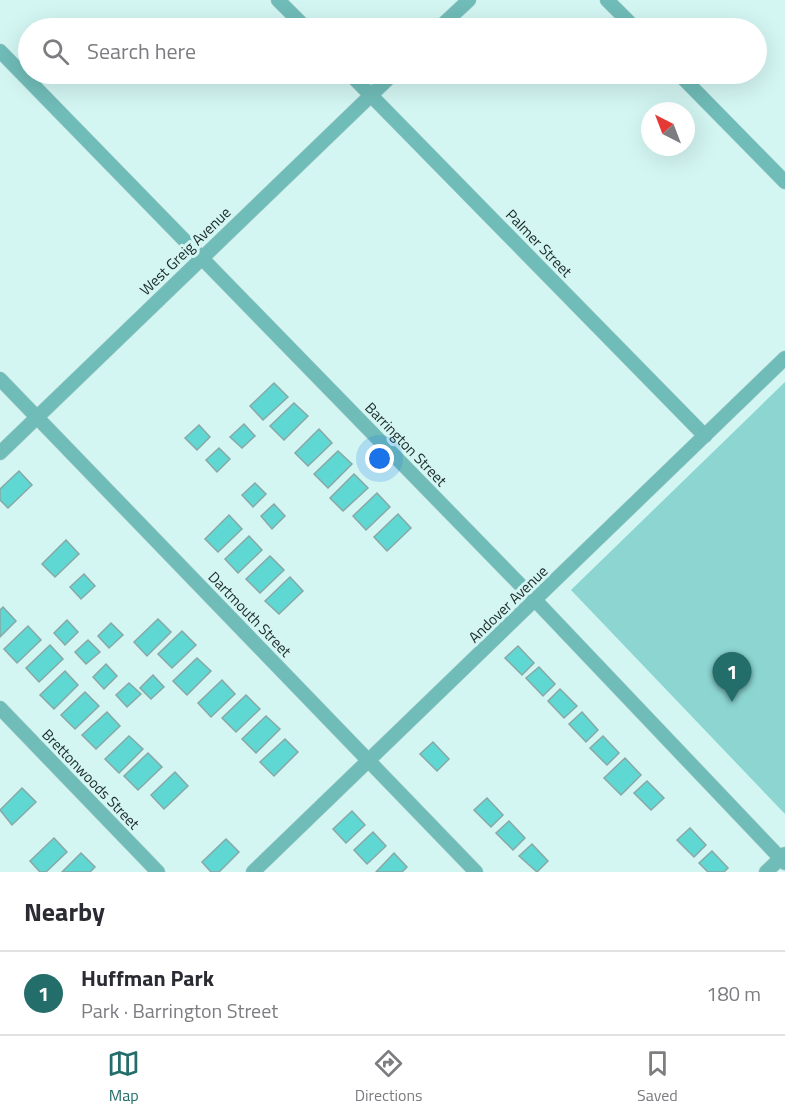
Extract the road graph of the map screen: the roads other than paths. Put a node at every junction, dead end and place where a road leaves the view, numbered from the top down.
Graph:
1 (278, 0) edge
2 (469, 0) edge
3 (607, 0) edge
4 (296, 18) edge
5 (450, 18) edge
6 (625, 18) edge
7 (0, 51) edge
8 (18, 69) edge
9 (32, 84) edge
10 (360, 84) edge
11 (383, 84) edge
12 (689, 84) edge
13 (371, 95) junction
14 (785, 182) edge
15 (202, 258) junction
16 (785, 358) edge
17 (0, 379) edge
18 (37, 417) junction
19 (705, 436) junction
20 (0, 453) edge
21 (535, 600) junction
22 (0, 708) edge
23 (370, 761) junction
24 (784, 858) edge
25 (158, 872) edge
26 (253, 872) edge
27 (476, 872) edge
28 (766, 872) edge

1 - 4 street
2 - 5 street
3 - 6 street
7 - 8 street, Barrington Street
9 - 15 street, Barrington Street
10 - 13 street, Palmer Street
11 - 13 street, West Greig Avenue
12 - 14 street
13 - 15 street, West Greig Avenue
13 - 19 street, Palmer Street
15 - 18 street, West Greig Avenue
15 - 21 street, Barrington Street
16 - 19 street, Andover Avenue
17 - 18 street, Dartmouth Street
18 - 20 street, West Greig Avenue
18 - 23 street, Dartmouth Street
19 - 21 street, Andover Avenue
21 - 23 street, Andover Avenue
21 - 24 street, Barrington Street
22 - 25 street, Brettonwoods Street
23 - 26 street, Andover Avenue
23 - 27 street, Dartmouth Street
24 - 28 street

